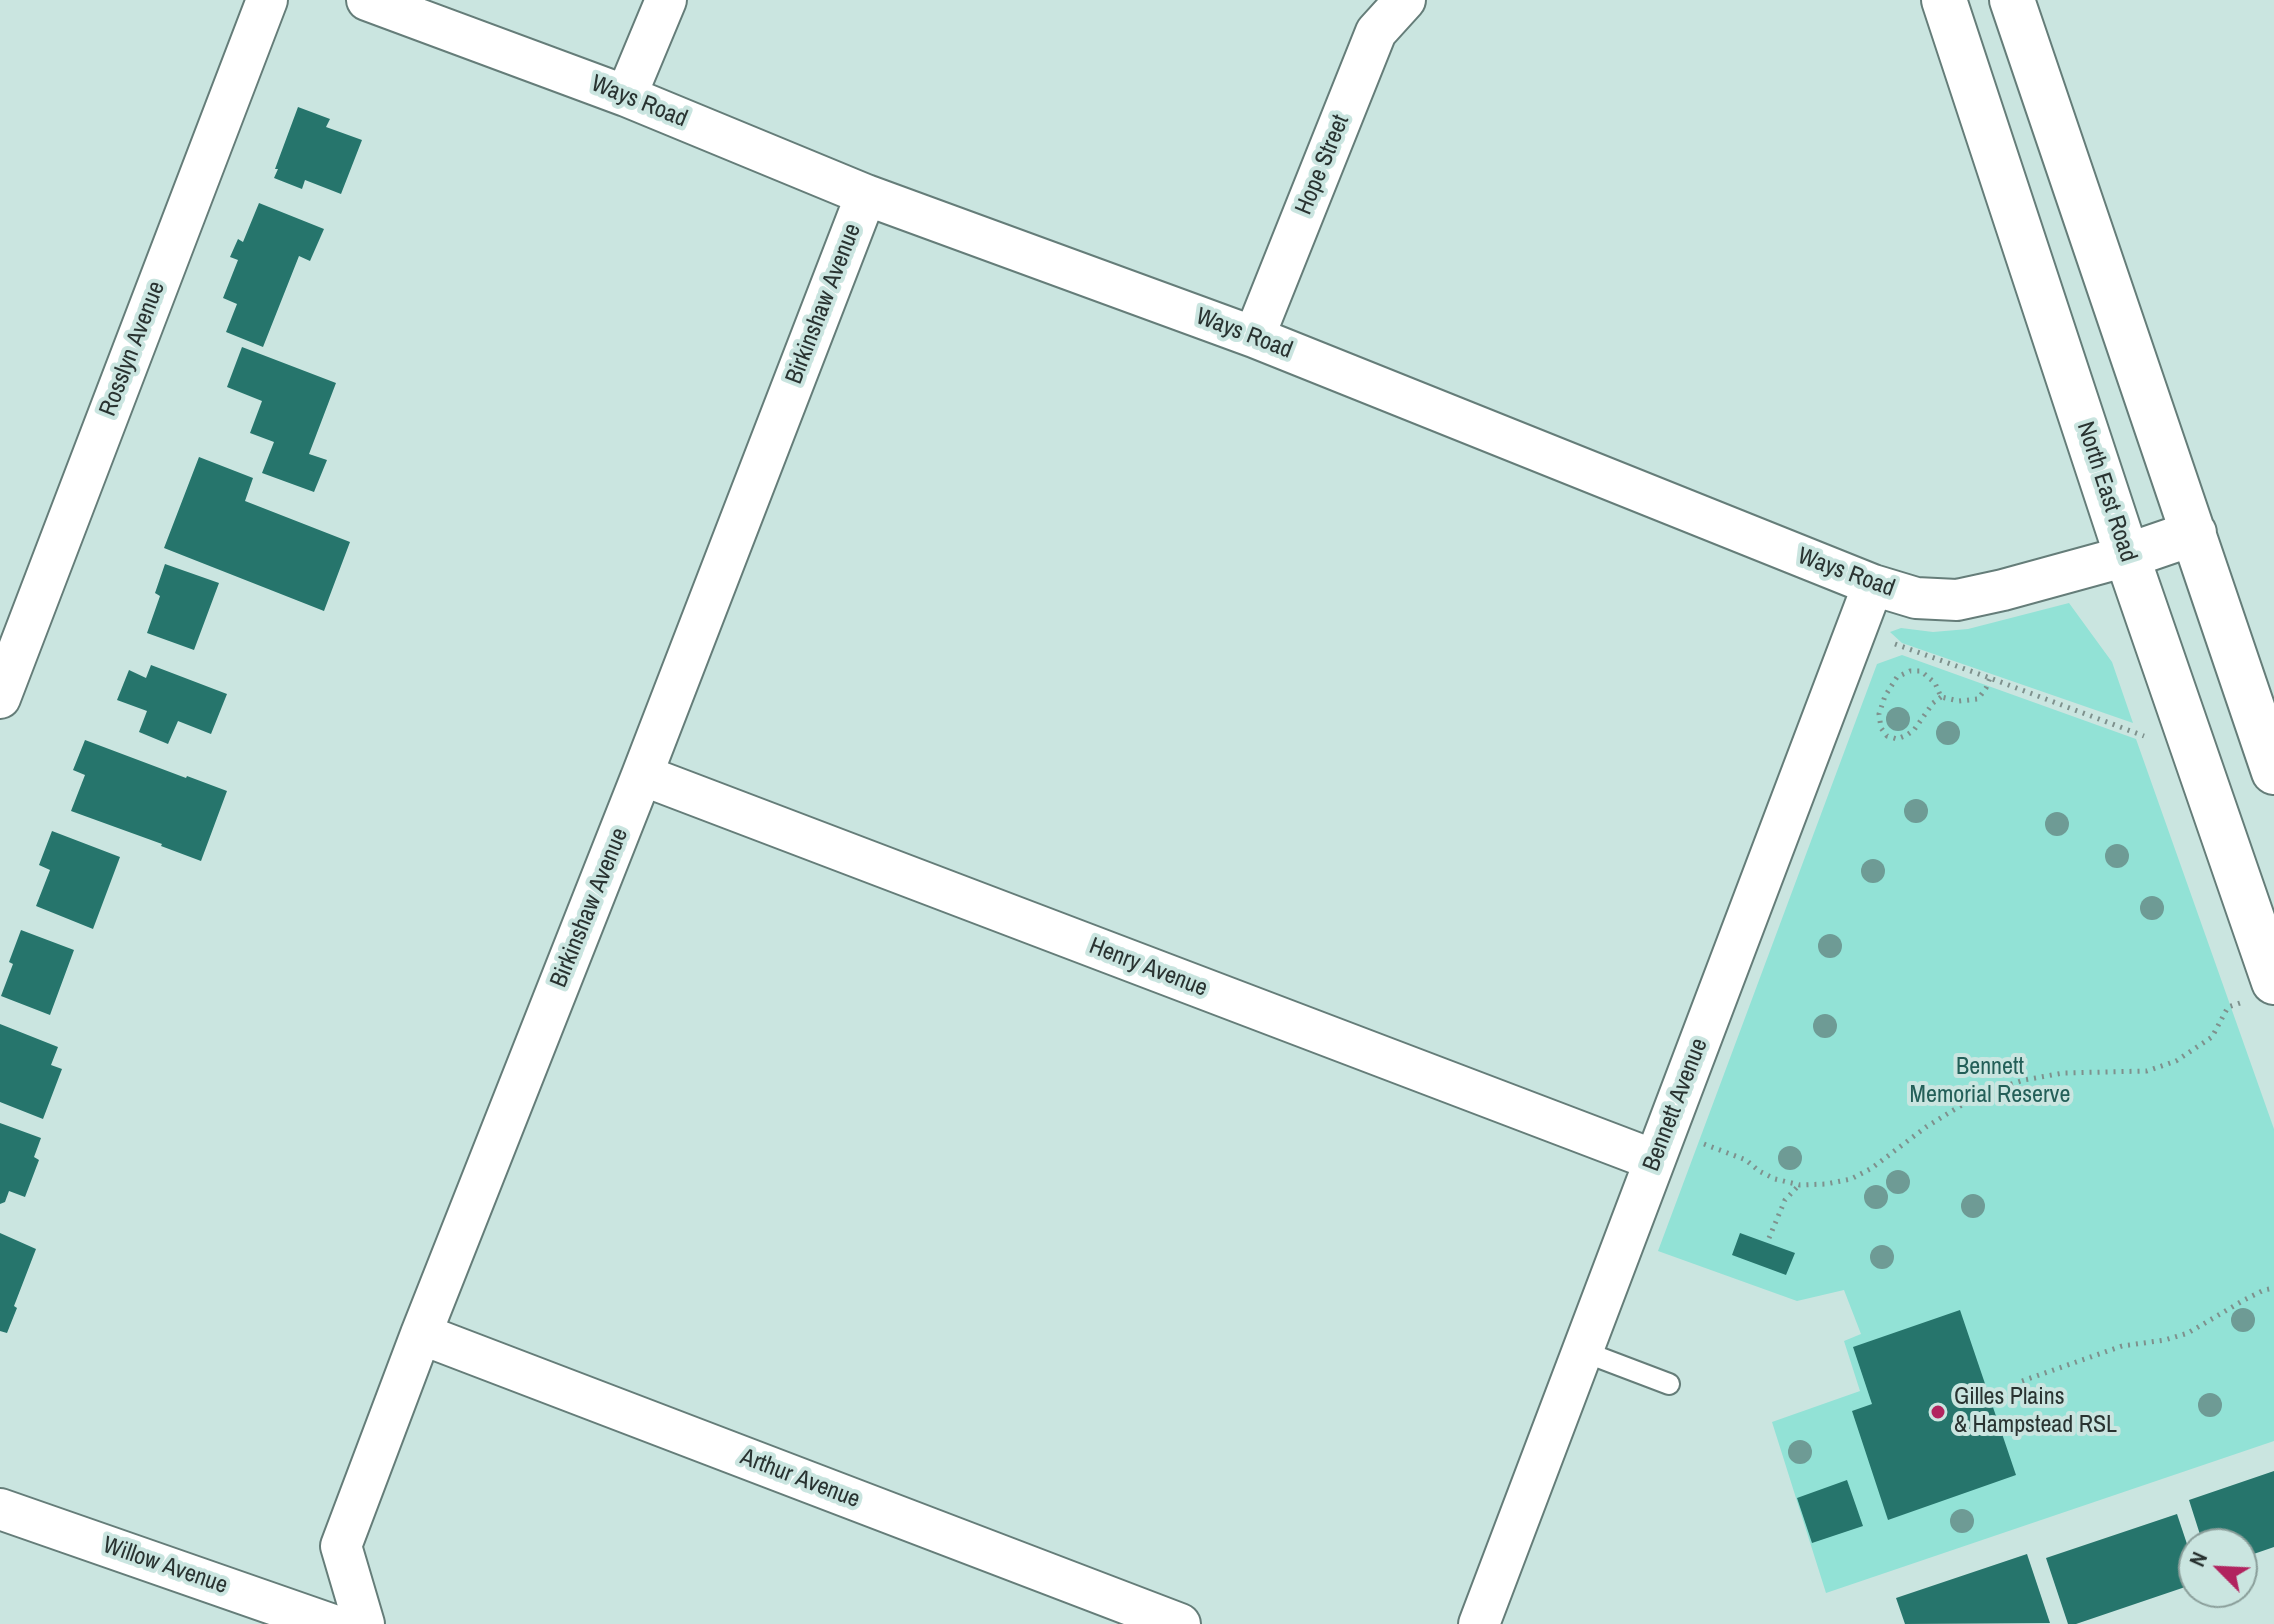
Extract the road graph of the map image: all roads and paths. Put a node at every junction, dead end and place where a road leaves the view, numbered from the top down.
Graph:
1 (267, 0) edge
2 (367, 0) edge
3 (666, 0) edge
4 (1405, 0) edge
5 (1944, 0) edge
6 (2012, 0) edge
7 (626, 96) junction
8 (866, 195) junction
9 (1254, 337) junction
10 (2194, 533) junction
11 (2127, 556) junction
12 (1873, 585) junction
13 (1856, 631) junction
14 (1990, 678) junction
15 (1941, 697) junction
16 (0, 698) edge
17 (2196, 756) junction
18 (2274, 772) edge
19 (642, 775) junction
20 (2263, 991) edge
21 (1660, 1146) junction
22 (1800, 1185) junction
23 (1769, 1238) dead end
24 (2274, 1288) edge
25 (421, 1334) junction
26 (1582, 1351) junction
27 (2022, 1381) dead end
28 (1669, 1384) dead end
29 (0, 1509) edge
30 (330, 1624) edge
31 (364, 1624) edge
32 (1180, 1624) edge
33 (1479, 1624) edge

1 - 16 street, Rosslyn Avenue
2 - 7 street, Ways Road
3 - 7 street
4 - 9 street, Hope Street
5 - 11 highway, North East Road
6 - 10 highway
7 - 8 street, Ways Road
8 - 9 street, Ways Road
8 - 19 street, Birkinshaw Avenue
9 - 12 street, Ways Road
10 - 11 highway
10 - 18 highway
11 - 12 street, Ways Road
11 - 17 highway, North East Road
12 - 13 street, Bennett Avenue
13 - 14 path
13 - 21 street, Bennett Avenue
14 - 15 path
14 - 17 path
15 - 15 path
17 - 20 highway, North East Road
19 - 21 street, Henry Avenue
19 - 25 street, Birkinshaw Avenue
20 - 22 path
21 - 22 path
21 - 26 street, Bennett Avenue
22 - 23 path
24 - 27 path
25 - 31 street, Birkinshaw Avenue
25 - 32 street, Arthur Avenue
26 - 28 lane
26 - 33 street, Bennett Avenue
29 - 30 street, Willow Avenue

